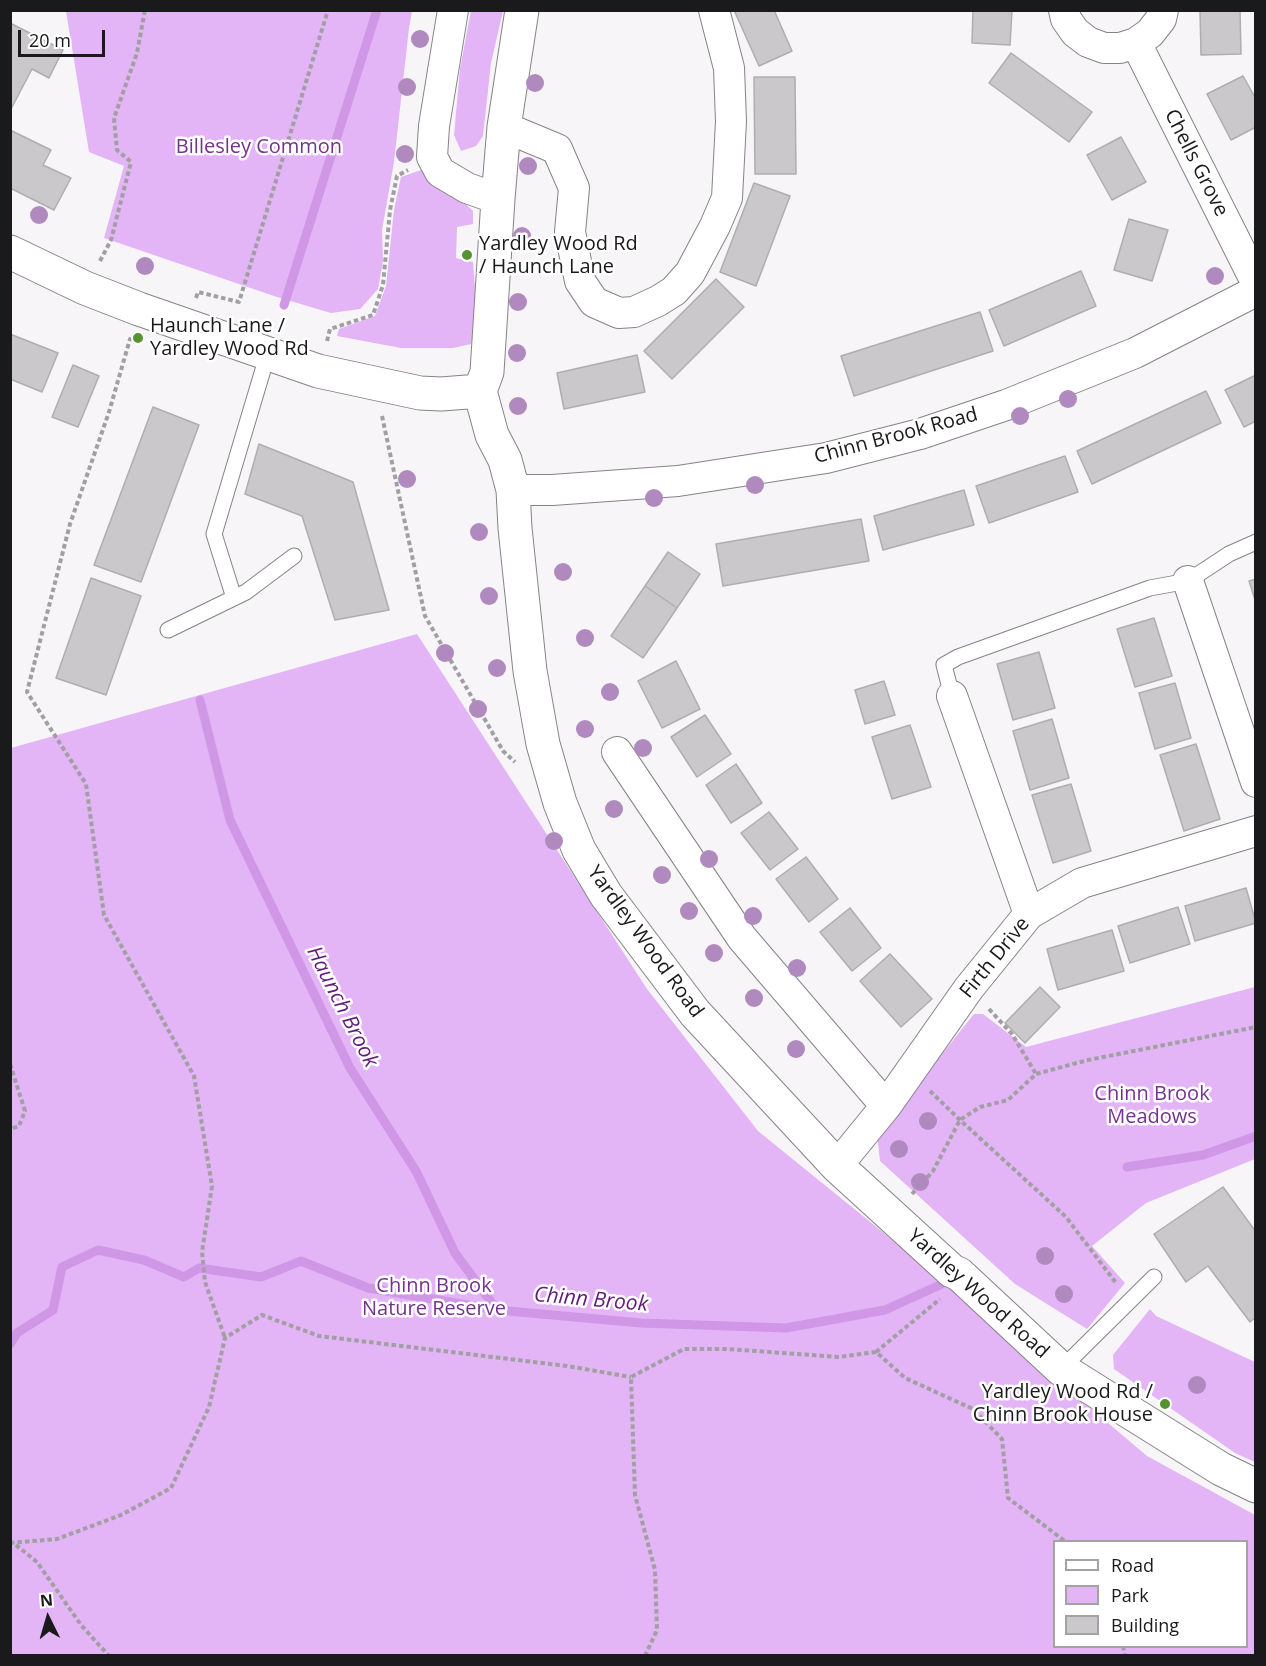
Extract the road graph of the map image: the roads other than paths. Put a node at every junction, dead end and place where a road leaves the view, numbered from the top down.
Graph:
1 (453, 10) edge
2 (522, 10) edge
3 (714, 10) edge
4 (1064, 10) edge
5 (1163, 10) edge
6 (1136, 43) junction
7 (504, 127) junction
8 (498, 199) junction
9 (10, 252) edge
10 (1256, 282) edge
11 (1256, 291) edge
12 (268, 353) junction
13 (480, 391) junction
14 (513, 490) junction
15 (1256, 542) edge
16 (294, 556) dead end
17 (1188, 581) junction
18 (234, 598) junction
19 (168, 630) dead end
20 (952, 696) joint
21 (618, 752) dead end
22 (1256, 782) edge
23 (1256, 831) edge
24 (1029, 914) junction
25 (886, 1106) junction
26 (837, 1166) junction
27 (1154, 1277) dead end
28 (1061, 1370) junction
29 (1256, 1486) edge

1 - 8 street
2 - 7 street
3 - 7 street
4 - 6 street
5 - 6 street
6 - 10 street, Chells Grove
7 - 8 street
8 - 13 street
9 - 12 street
11 - 14 street, Chinn Brook Road
12 - 13 street
12 - 18 lane
13 - 14 street, Yardley Wood Road
14 - 26 street, Yardley Wood Road
15 - 17 lane
16 - 18 lane
17 - 20 lane
17 - 22 street
18 - 19 lane
20 - 24 street
21 - 25 street
23 - 24 street, Firth Drive
24 - 25 street, Firth Drive
25 - 26 street, Firth Drive
26 - 28 street, Yardley Wood Road
27 - 28 lane
28 - 29 street, Yardley Wood Road

